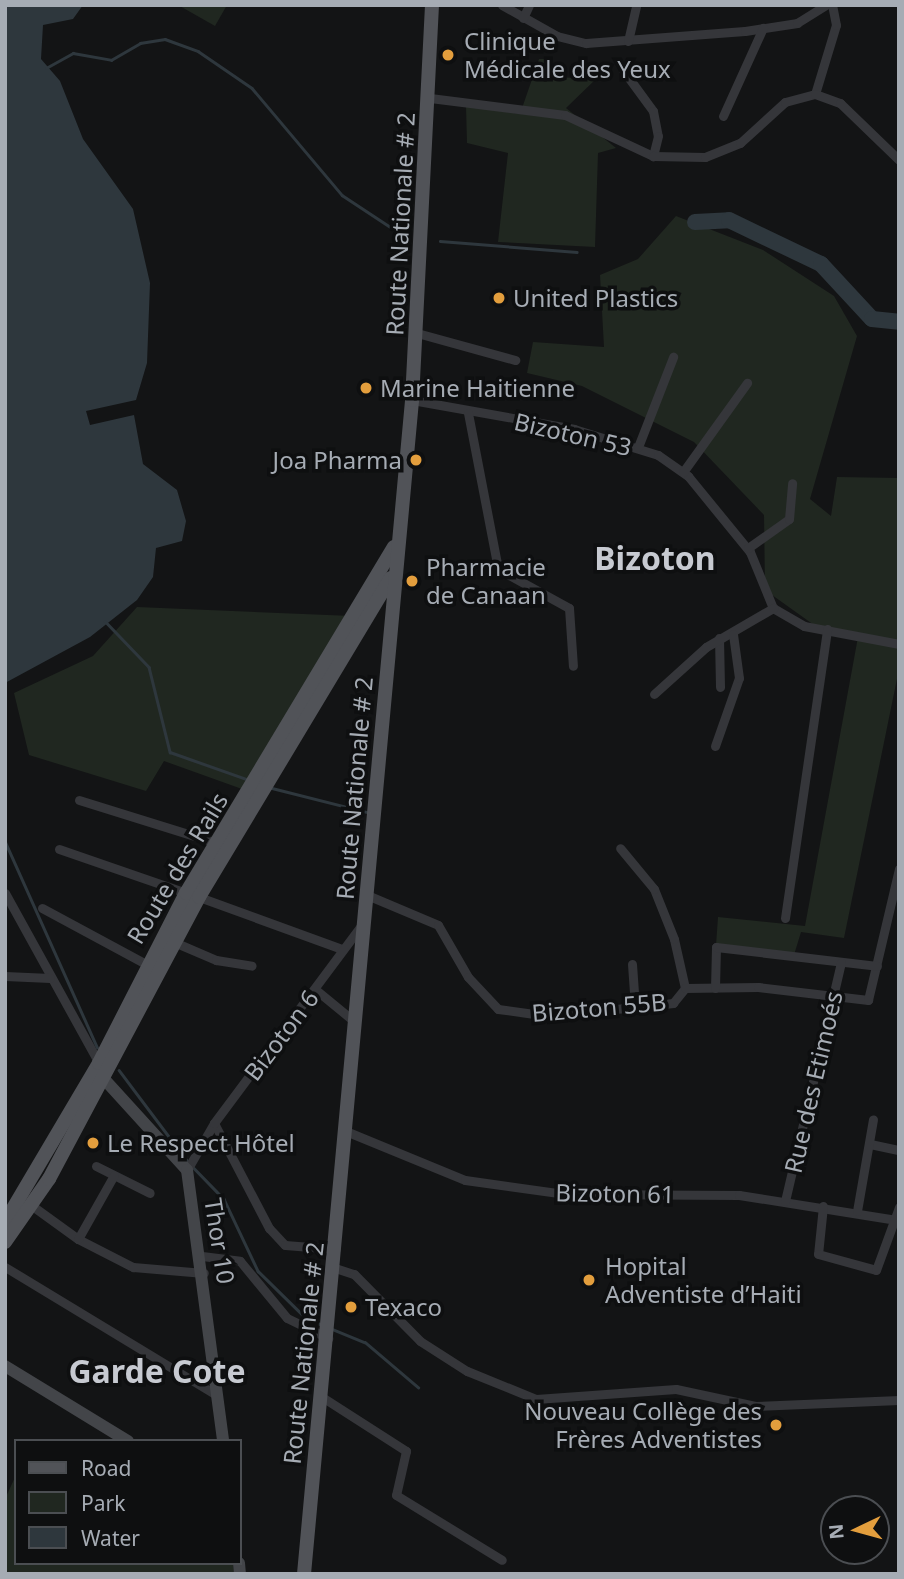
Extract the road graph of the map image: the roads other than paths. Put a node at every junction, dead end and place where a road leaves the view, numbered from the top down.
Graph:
1 (432, 5) edge
2 (502, 5) edge
3 (529, 5) edge
4 (636, 5) edge
5 (826, 5) edge
6 (832, 5) edge
7 (523, 18) junction
8 (763, 28) junction
9 (628, 41) junction
10 (623, 70) dead end
11 (815, 94) junction
12 (430, 98) junction
13 (723, 116) dead end
14 (653, 156) junction
15 (899, 160) edge
16 (417, 334) junction
17 (673, 357) dead end
18 (515, 360) dead end
19 (747, 383) dead end
20 (412, 400) junction
21 (468, 413) junction
22 (638, 447) junction
23 (683, 472) junction
24 (792, 484) dead end
25 (397, 543) junction
26 (748, 548) junction
27 (394, 572) junction
28 (773, 608) junction
29 (827, 629) junction
30 (733, 634) junction
31 (361, 636) junction
32 (719, 638) junction
33 (899, 644) edge
34 (390, 649) junction
35 (573, 666) dead end
36 (720, 687) dead end
37 (654, 694) dead end
38 (715, 746) dead end
39 (268, 771) junction
40 (254, 793) junction
41 (79, 800) dead end
42 (217, 843) junction
43 (620, 848) dead end
44 (59, 849) dead end
45 (899, 869) edge
46 (5, 893) edge
47 (192, 895) junction
48 (367, 895) junction
49 (42, 908) dead end
50 (785, 918) dead end
51 (365, 921) junction
52 (174, 942) junction
53 (342, 949) junction
54 (841, 962) junction
55 (146, 964) junction
56 (632, 964) dead end
57 (251, 966) dead end
58 (877, 966) junction
59 (5, 976) edge
60 (50, 978) junction
61 (685, 988) junction
62 (715, 988) junction
63 (316, 990) junction
64 (835, 996) junction
65 (635, 1007) junction
66 (358, 1024) junction
67 (116, 1045) junction
68 (104, 1072) junction
69 (873, 1119) dead end
70 (214, 1123) junction
71 (348, 1132) junction
72 (870, 1144) junction
73 (899, 1150) edge
74 (96, 1166) dead end
75 (187, 1170) junction
76 (114, 1175) junction
77 (150, 1193) dead end
78 (785, 1201) junction
79 (31, 1205) junction
80 (823, 1206) junction
81 (899, 1207) edge
82 (857, 1211) junction
83 (890, 1219) junction
84 (5, 1222) edge
85 (78, 1239) junction
86 (5, 1242) edge
87 (336, 1250) junction
88 (202, 1256) junction
89 (5, 1267) edge
90 (335, 1268) junction
91 (204, 1273) junction
92 (328, 1338) junction
93 (5, 1366) edge
94 (218, 1396) junction
95 (322, 1397) junction
96 (899, 1400) edge
97 (125, 1439) edge
98 (223, 1439) edge
99 (502, 1560) dead end
100 (304, 1574) edge

1 - 12 main road, Route Nationale # 2
2 - 7 street
3 - 7 street
4 - 9 street
5 - 8 street
6 - 11 street
7 - 9 street
8 - 9 street
8 - 13 street
10 - 14 street
11 - 14 street
11 - 15 street
12 - 14 street
12 - 16 main road, Route Nationale # 2
16 - 18 street
16 - 20 main road, Route Nationale # 2
17 - 22 street
19 - 23 street
20 - 21 street, Bizoton 53
20 - 25 main road, Route Nationale # 2
21 - 22 street, Bizoton 53
21 - 35 street
22 - 23 street, Bizoton 53
23 - 26 street, Bizoton 53
24 - 26 street
25 - 27 main road, Route Nationale # 2
25 - 39 main road, Route des Rails
26 - 28 street, Bizoton 53
27 - 31 main road, Route des Rails
27 - 34 main road, Route Nationale # 2
28 - 29 street
28 - 30 street
29 - 33 street
29 - 50 street
30 - 32 street
30 - 38 street
31 - 34 main road
31 - 39 main road, Route des Rails
32 - 36 street
32 - 37 street
34 - 48 main road, Route Nationale # 2
39 - 40 main road, Route des Rails
40 - 42 main road, Route des Rails
40 - 47 main road, Route des Rails
41 - 42 street
42 - 47 main road, Route des Rails
43 - 61 street, Bizoton 55B
44 - 47 street
45 - 58 street
46 - 60 street
47 - 52 main road, Route des Rails
47 - 53 street
47 - 55 main road, Route des Rails
48 - 51 main road, Route Nationale # 2
48 - 65 street, Bizoton 55B
49 - 55 street
51 - 53 street, Bizoton 6
51 - 66 main road, Route Nationale # 2
52 - 57 street
52 - 67 main road, Route des Rails
53 - 63 street, Bizoton 6
54 - 58 street
54 - 62 street
54 - 64 street, Rue des Etimoés
55 - 67 main road, Route des Rails
56 - 65 street
58 - 64 street
59 - 60 street
60 - 68 street
61 - 62 street
61 - 65 street, Bizoton 55B
62 - 64 street
63 - 66 street
63 - 70 street, Bizoton 6
64 - 78 street, Rue des Etimoés
66 - 71 main road, Route Nationale # 2
67 - 68 main road, Route des Rails
68 - 75 street, Thor 10
68 - 79 main road, Route des Rails
68 - 84 main road, Route des Rails
69 - 72 street
70 - 75 street, Bizoton 6
70 - 87 street
71 - 78 street, Bizoton 61
71 - 87 main road, Route Nationale # 2
72 - 73 street
72 - 82 street
74 - 76 street
75 - 88 street, Thor 10
76 - 77 street
76 - 85 street
78 - 80 street, Bizoton 61
79 - 85 street
79 - 86 main road, Route des Rails
80 - 82 street, Bizoton 61
80 - 83 street
81 - 83 street
82 - 83 street, Bizoton 61
85 - 91 street
87 - 90 main road, Route Nationale # 2
88 - 91 street, Thor 10
88 - 92 street
89 - 94 street
90 - 92 main road, Route Nationale # 2
90 - 96 street
91 - 94 street, Thor 10
92 - 95 main road, Route Nationale # 2
93 - 97 street
94 - 98 street, Thor 10
95 - 99 street
95 - 100 main road, Route Nationale # 2

